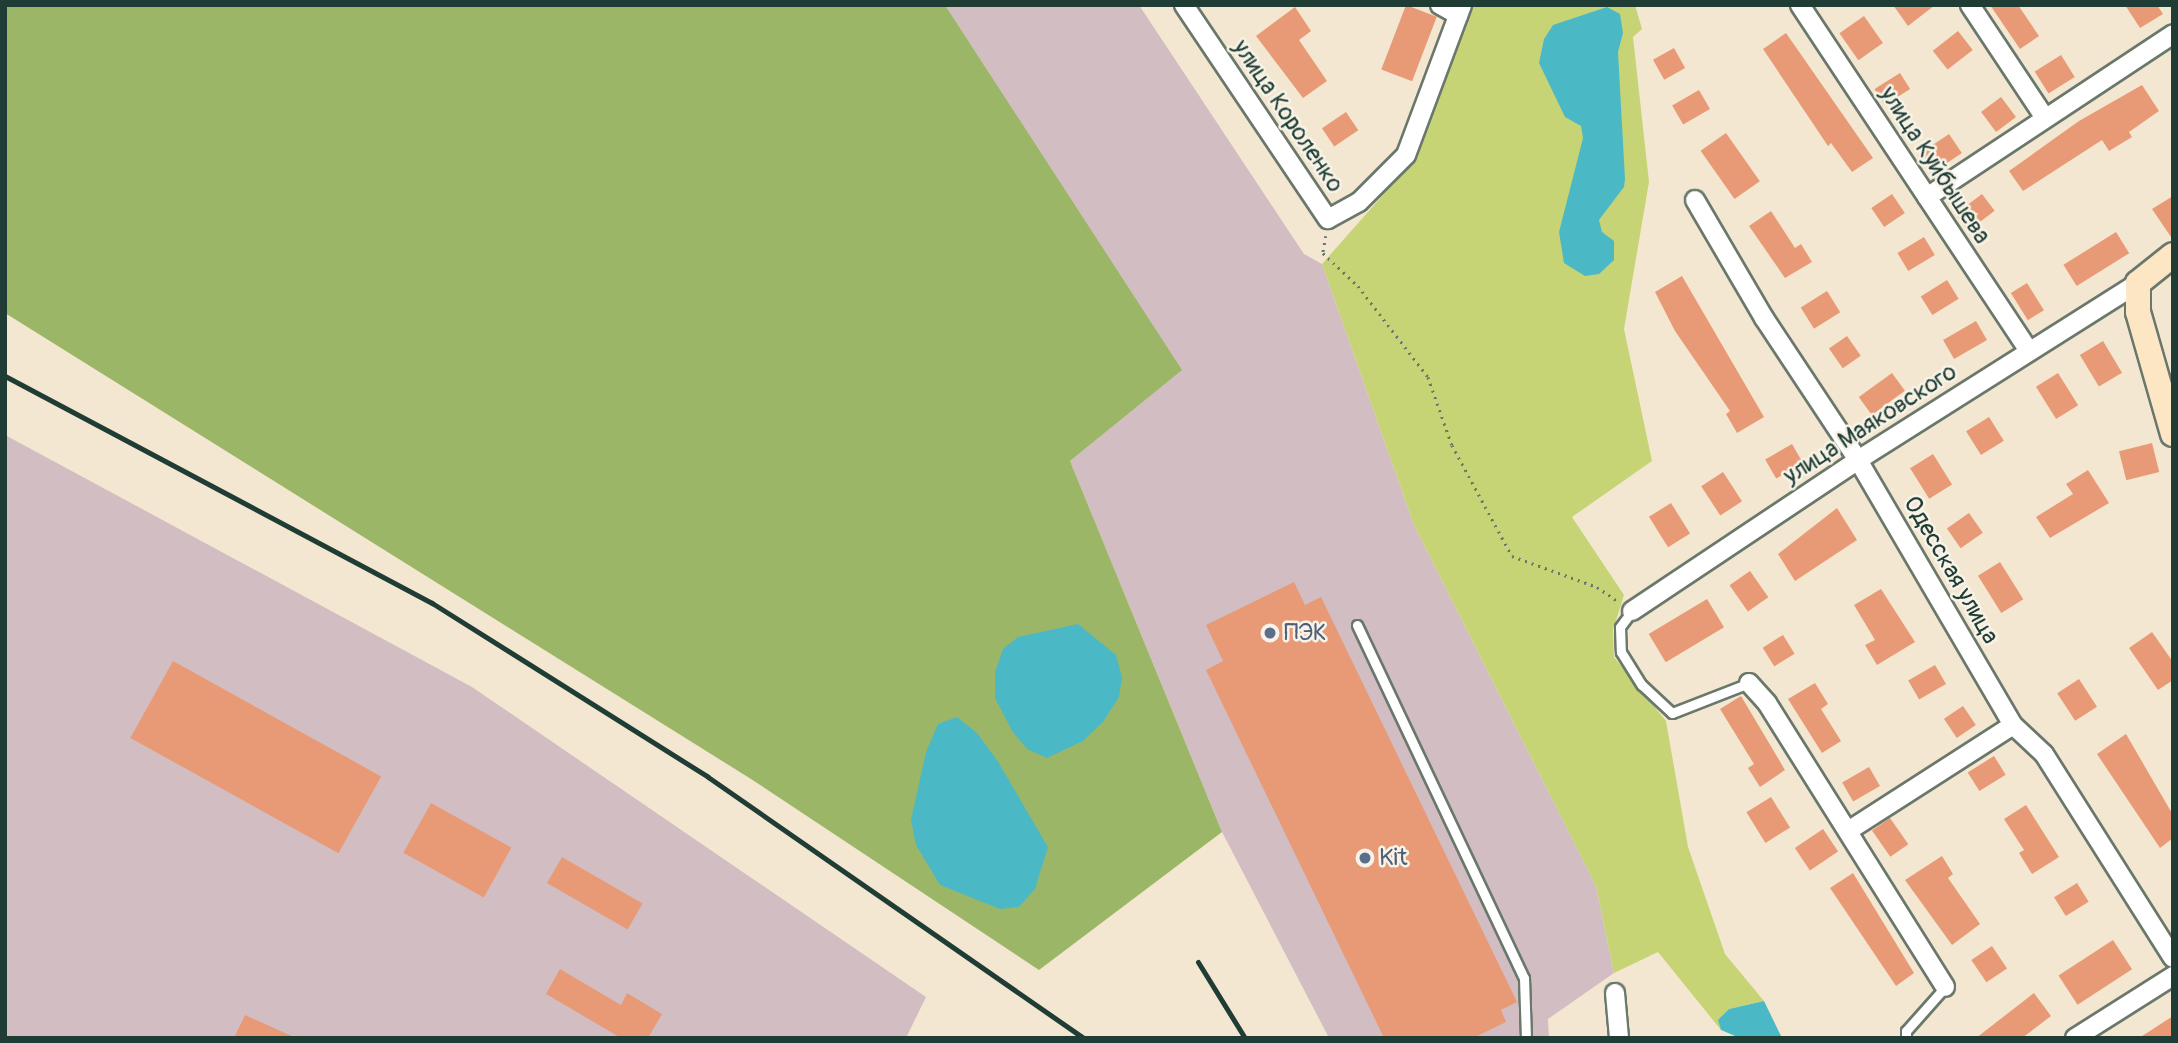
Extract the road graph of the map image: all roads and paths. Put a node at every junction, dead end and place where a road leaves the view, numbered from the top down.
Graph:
1 (1184, 5) edge
2 (1440, 5) edge
3 (1800, 5) edge
4 (1970, 5) edge
5 (1460, 10) edge
6 (2173, 34) edge
7 (2043, 116) junction
8 (1927, 197) junction
9 (1695, 200) dead end
10 (1328, 219) junction
11 (2173, 255) edge
12 (2138, 283) junction
13 (2029, 351) junction
14 (2173, 434) edge
15 (1858, 460) junction
16 (1632, 611) junction
17 (1357, 625) dead end
18 (1749, 683) joint
19 (2013, 724) junction
20 (1849, 831) junction
21 (2173, 958) edge
22 (2173, 976) edge
23 (1945, 987) joint
24 (1615, 993) dead end
25 (1526, 1038) edge
26 (1619, 1038) edge
27 (1906, 1038) edge
28 (2075, 1038) edge

1 - 10 street, улица Короленко
2 - 5 street
3 - 8 street, улица Куйбышева
4 - 7 street
5 - 10 street
6 - 7 street
7 - 8 street
8 - 13 street, улица Куйбышева
9 - 15 street, Одесская улица
10 - 16 path
11 - 12 main road
12 - 13 street, улица Маяковского
12 - 14 main road
13 - 15 street, улица Маяковского
15 - 16 street, улица Маяковского
15 - 19 street, Одесская улица
16 - 18 lane
17 - 25 lane
18 - 20 street
19 - 20 street
19 - 21 street, Одесская улица
20 - 23 street
22 - 28 street
23 - 27 lane
24 - 26 street

